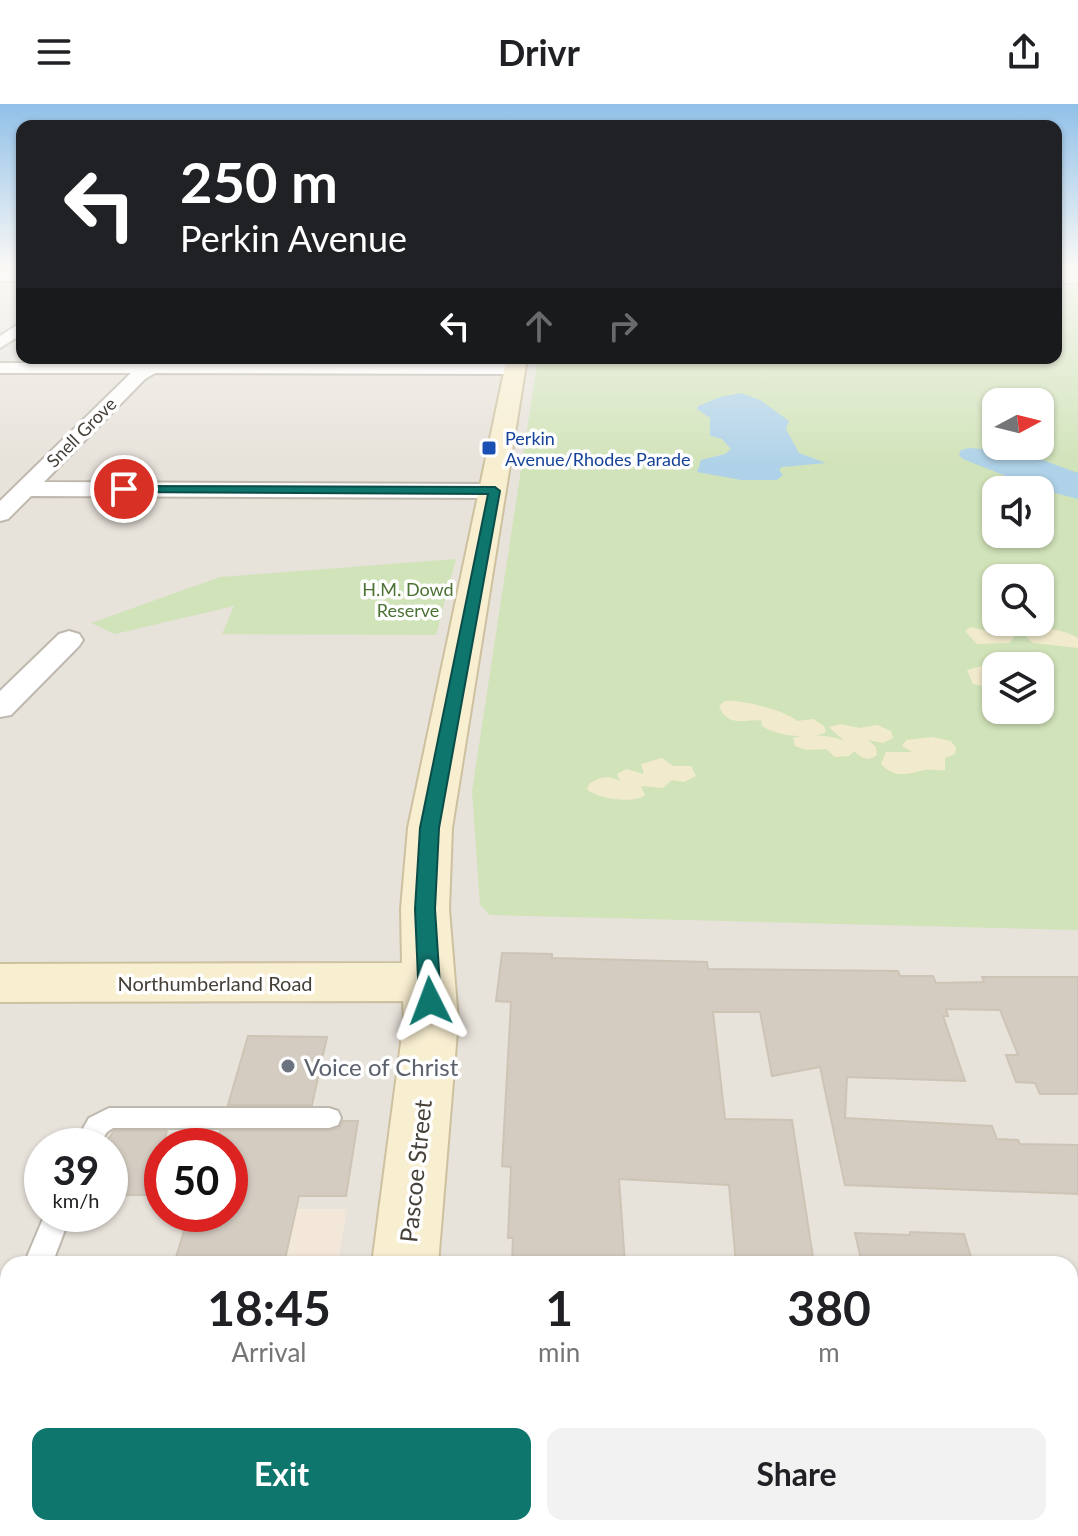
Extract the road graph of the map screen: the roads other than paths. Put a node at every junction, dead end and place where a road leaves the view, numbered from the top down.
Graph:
1 (127, 364) edge
2 (157, 364) edge
3 (516, 364) edge
4 (0, 368) edge
5 (24, 489) junction
6 (495, 491) junction
7 (0, 514) edge
8 (69, 640) dead end
9 (0, 708) edge
10 (430, 982) junction
11 (0, 983) edge
12 (329, 1118) dead end
13 (96, 1128) edge
14 (51, 1232) edge
15 (41, 1256) edge
16 (406, 1256) edge

1 - 4 street
2 - 5 street, Snell Grove
3 - 6 main road, Pascoe Street
5 - 6 street
5 - 7 street, Snell Grove
6 - 10 main road, Pascoe Street
8 - 9 street
10 - 11 main road, Northumberland Road
10 - 16 main road, Pascoe Street
12 - 13 lane
14 - 15 lane

